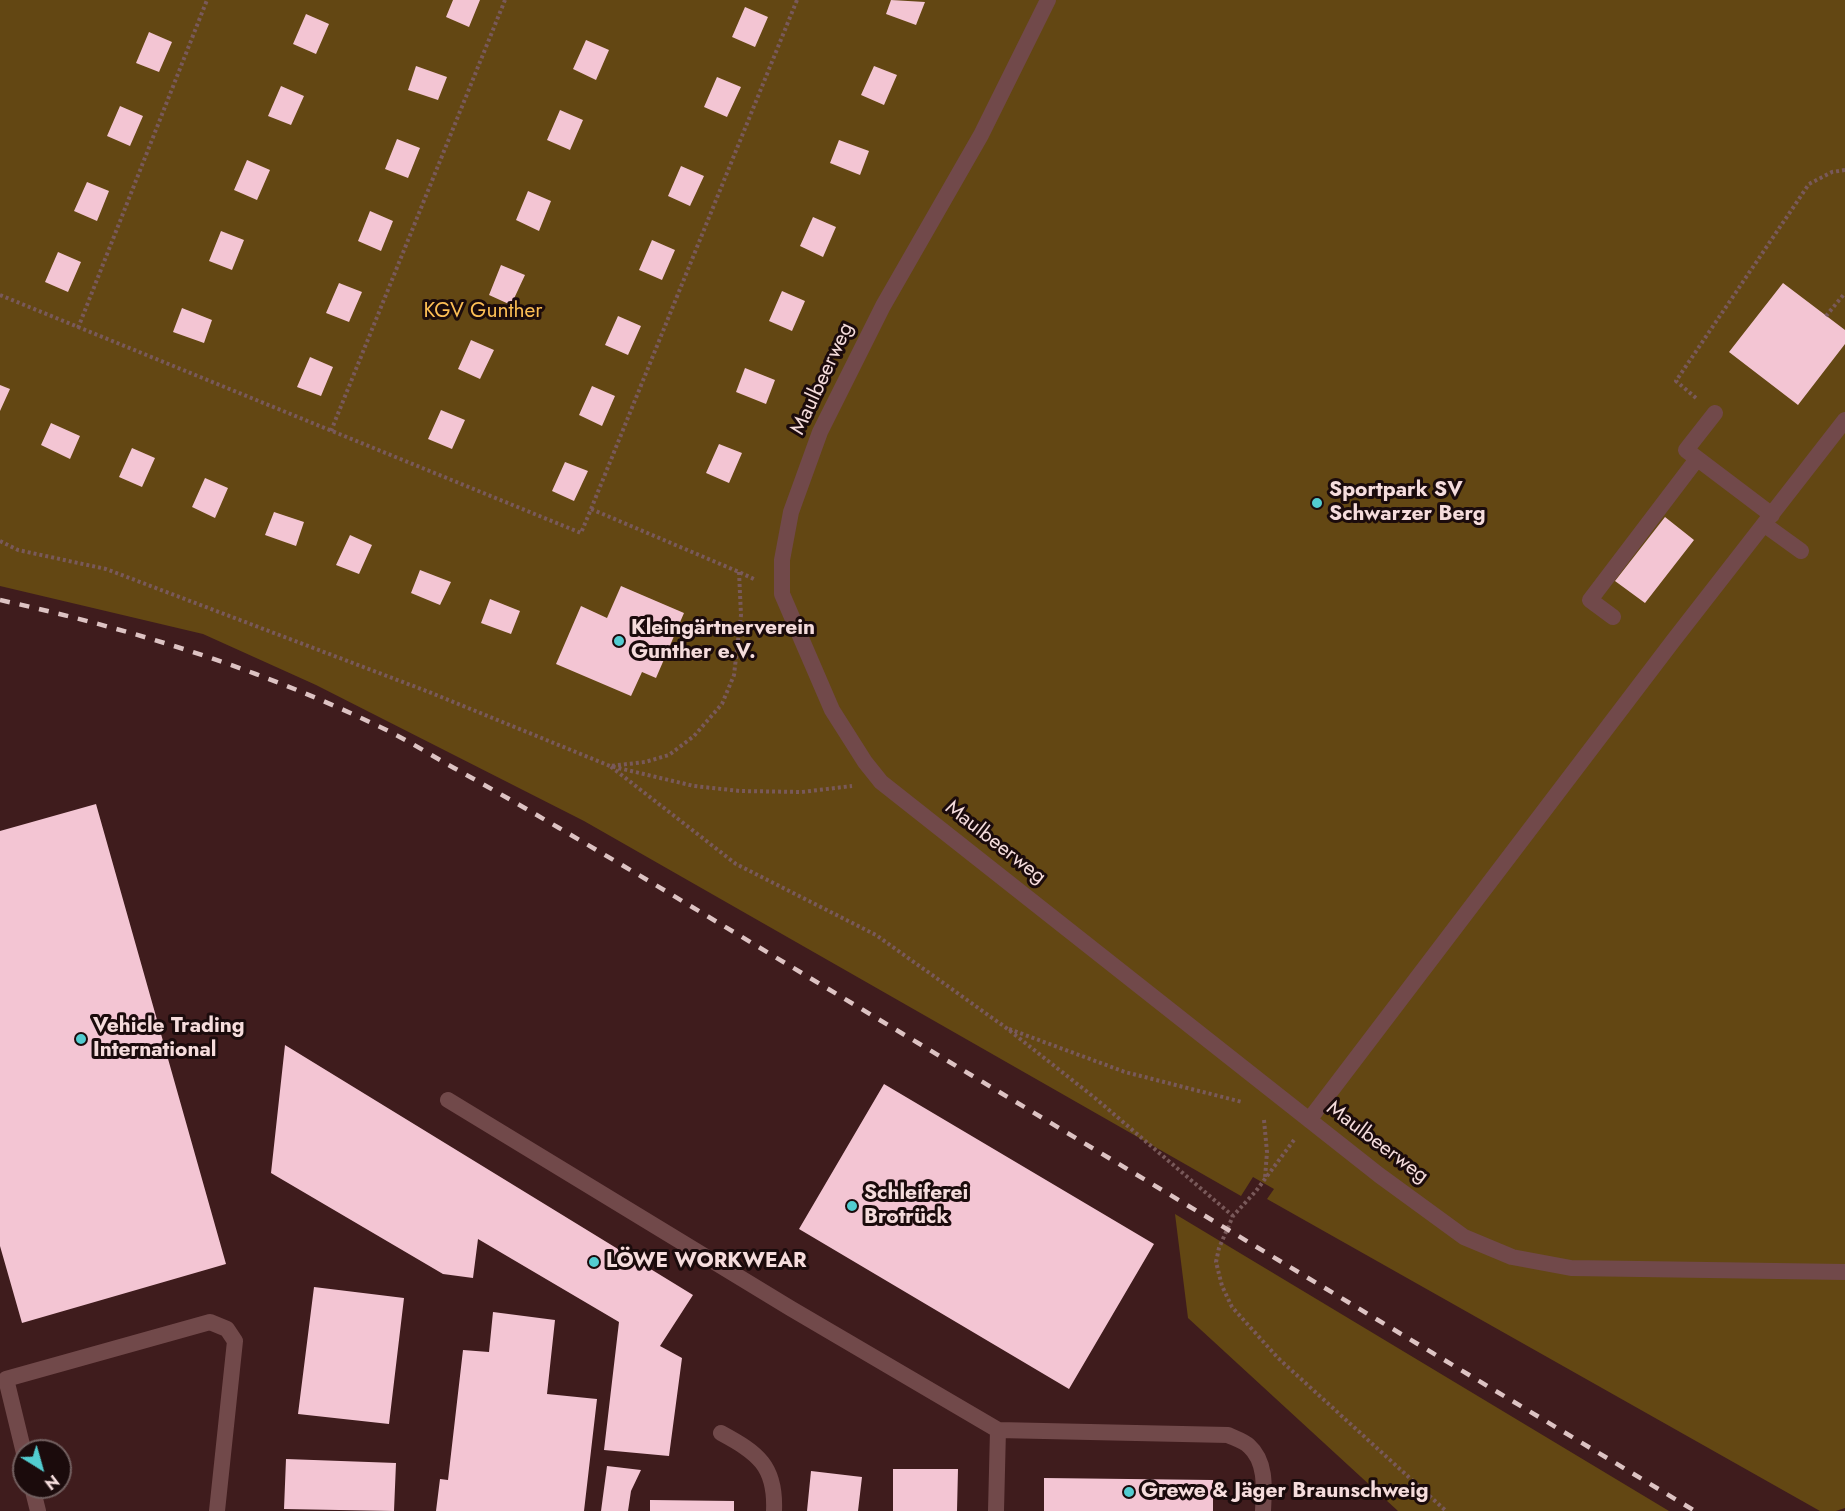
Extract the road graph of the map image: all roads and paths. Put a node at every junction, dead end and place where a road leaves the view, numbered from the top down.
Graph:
1 (207, 0) edge
2 (505, 0) edge
3 (797, 0) edge
4 (1048, 0) edge
5 (1845, 170) edge
6 (1845, 293) edge
7 (0, 295) edge
8 (1826, 316) dead end
9 (78, 327) junction
10 (1715, 413) joint
11 (1845, 420) edge
12 (331, 431) junction
13 (1697, 459) junction
14 (591, 509) junction
15 (1769, 520) junction
16 (0, 541) edge
17 (1801, 551) dead end
18 (740, 572) junction
19 (782, 594) junction
20 (1613, 617) dead end
21 (610, 766) junction
22 (881, 782) junction
23 (1005, 1027) junction
24 (1258, 1079) junction
25 (448, 1100) dead end
26 (1262, 1108) junction
27 (1309, 1120) junction
28 (1265, 1179) junction
29 (1233, 1216) junction
30 (1845, 1272) edge
31 (3, 1380) edge
32 (998, 1430) junction
33 (721, 1433) dead end
34 (20, 1439) edge
35 (217, 1511) edge
36 (774, 1511) edge
37 (996, 1511) edge
38 (1263, 1511) edge
39 (1446, 1511) edge

1 - 9 path
2 - 12 path
3 - 14 path
4 - 19 lane, Maulbeerweg
5 - 10 path
6 - 8 path
7 - 9 path
9 - 12 path
10 - 13 lane
11 - 15 lane
12 - 14 path
13 - 15 lane
13 - 20 lane
14 - 18 path
15 - 17 lane
15 - 27 lane
16 - 21 path
18 - 19 path
18 - 21 path
19 - 22 lane, Maulbeerweg
21 - 22 path
21 - 23 path
22 - 24 lane, Maulbeerweg
23 - 26 path
23 - 29 path
24 - 26 path
24 - 27 lane, Maulbeerweg
25 - 32 lane
26 - 28 path
27 - 28 path
27 - 30 lane, Maulbeerweg
28 - 29 path
29 - 39 path
31 - 34 lane
31 - 35 lane
32 - 37 lane
32 - 38 lane
33 - 36 lane

